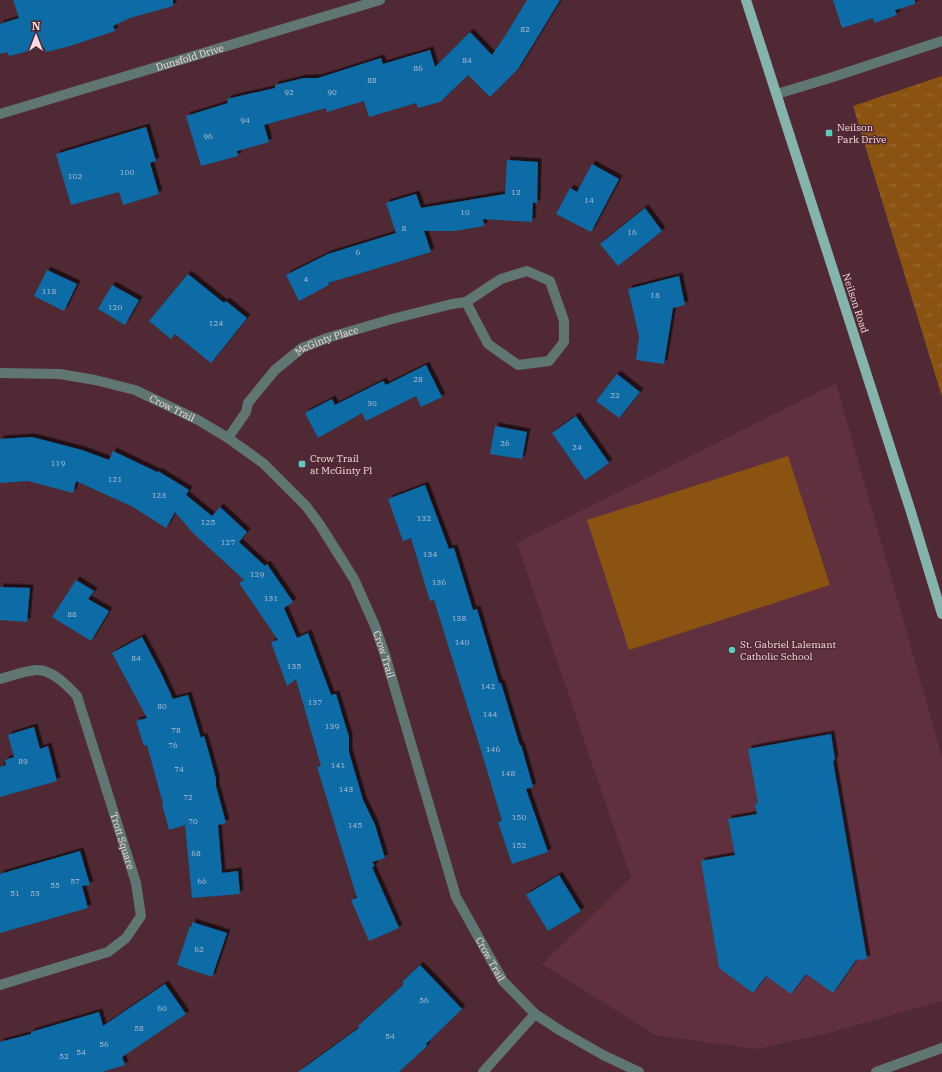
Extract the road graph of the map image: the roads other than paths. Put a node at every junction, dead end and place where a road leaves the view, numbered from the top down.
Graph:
1 (380, 0) edge
2 (746, 0) edge
3 (942, 41) edge
4 (777, 94) junction
5 (0, 114) edge
6 (466, 302) junction
7 (0, 373) edge
8 (228, 438) junction
9 (942, 614) edge
10 (0, 679) edge
11 (0, 985) edge
12 (535, 1014) junction
13 (942, 1048) edge
14 (483, 1072) edge
15 (639, 1072) edge
16 (876, 1072) edge

1 - 5 street, Dunsfold Drive
2 - 4 main road, Neilson Road
3 - 4 street
4 - 9 main road, Neilson Road
6 - 6 street, McGinty Place
6 - 8 street, McGinty Place
7 - 8 street, Crow Trail
8 - 12 street, Crow Trail
10 - 11 street, Trott Square
12 - 14 street
12 - 15 street, Crow Trail
13 - 16 street

